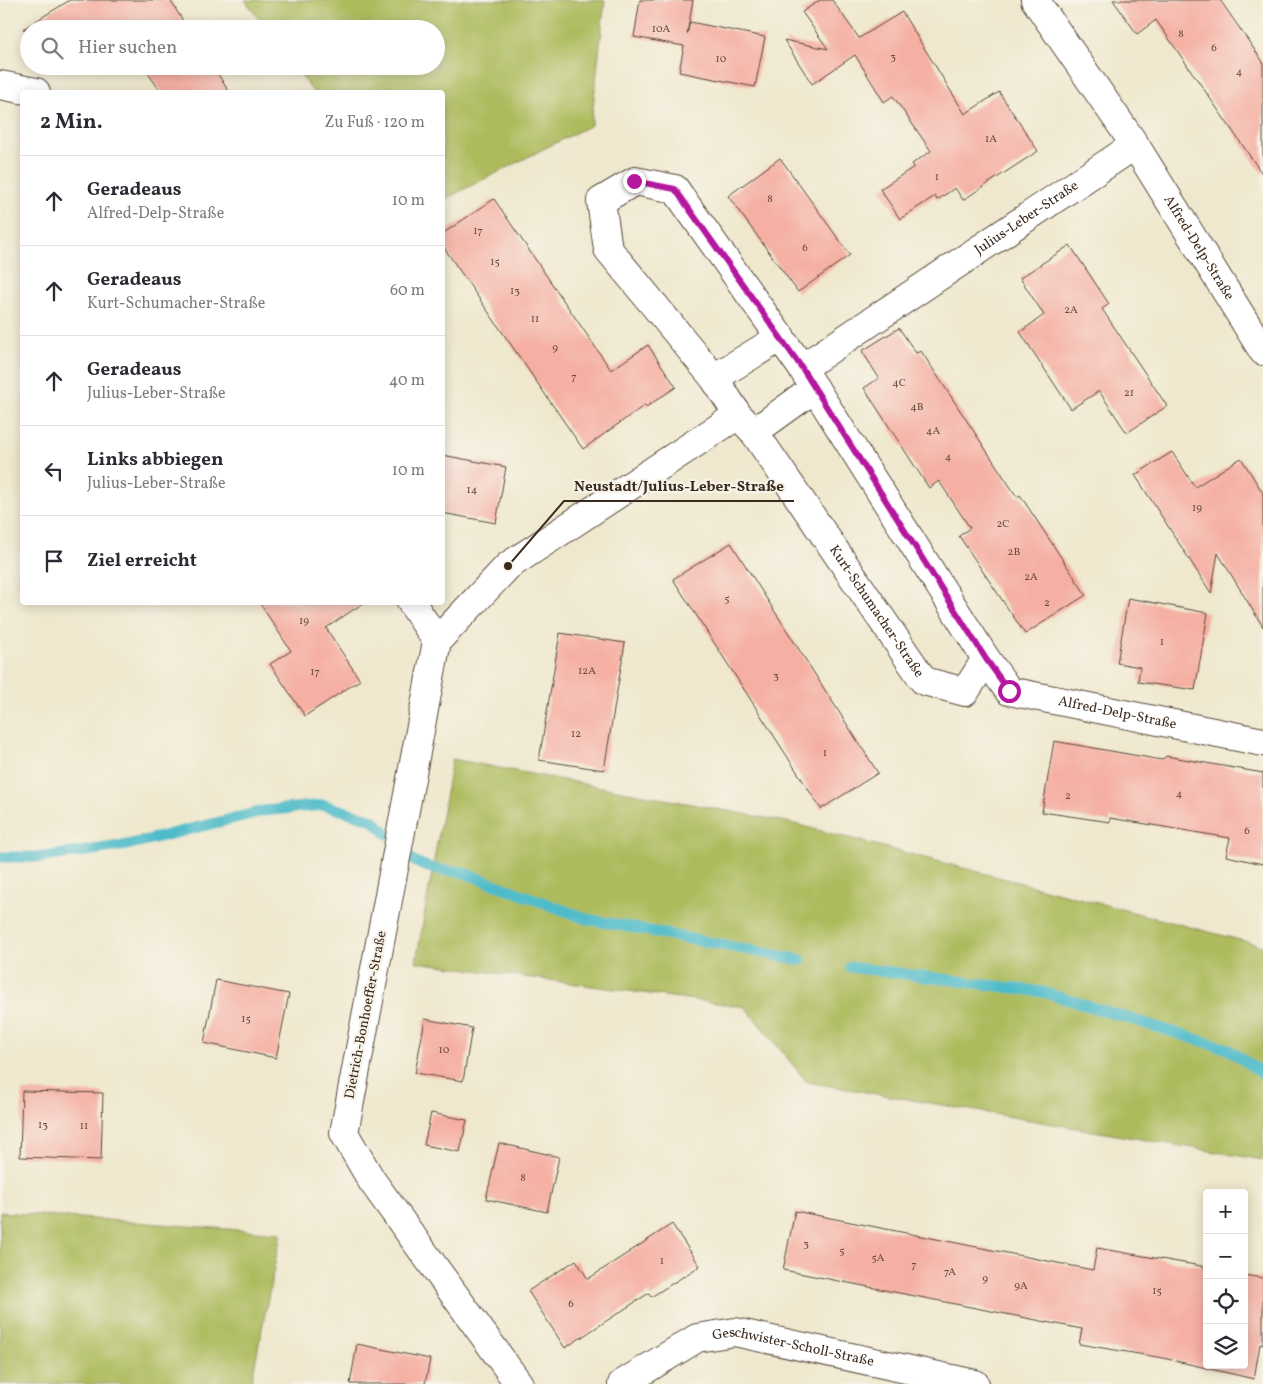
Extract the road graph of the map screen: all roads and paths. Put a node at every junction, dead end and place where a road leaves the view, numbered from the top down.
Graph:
1 (1035, 0) edge
2 (0, 85) edge
3 (26, 90) edge
4 (1135, 145) junction
5 (781, 337) junction
6 (1263, 351) edge
7 (714, 378) junction
8 (808, 378) junction
9 (746, 424) junction
10 (413, 605) edge
11 (437, 641) junction
12 (986, 659) junction
13 (1263, 742) edge
14 (519, 1384) edge
15 (622, 1384) edge
16 (976, 1384) edge

1 - 4 street
2 - 3 street
4 - 6 street, Alfred-Delp-Straße
4 - 8 street, Julius-Leber-Straße
5 - 7 street
5 - 7 street
5 - 8 street
7 - 9 street
8 - 9 street
8 - 12 street
9 - 11 street
9 - 12 street, Kurt-Schumacher-Straße
10 - 11 street
11 - 14 street, Dietrich-Bonhoeffer-Straße
12 - 13 street, Alfred-Delp-Straße
15 - 16 street, Geschwister-Scholl-Straße

